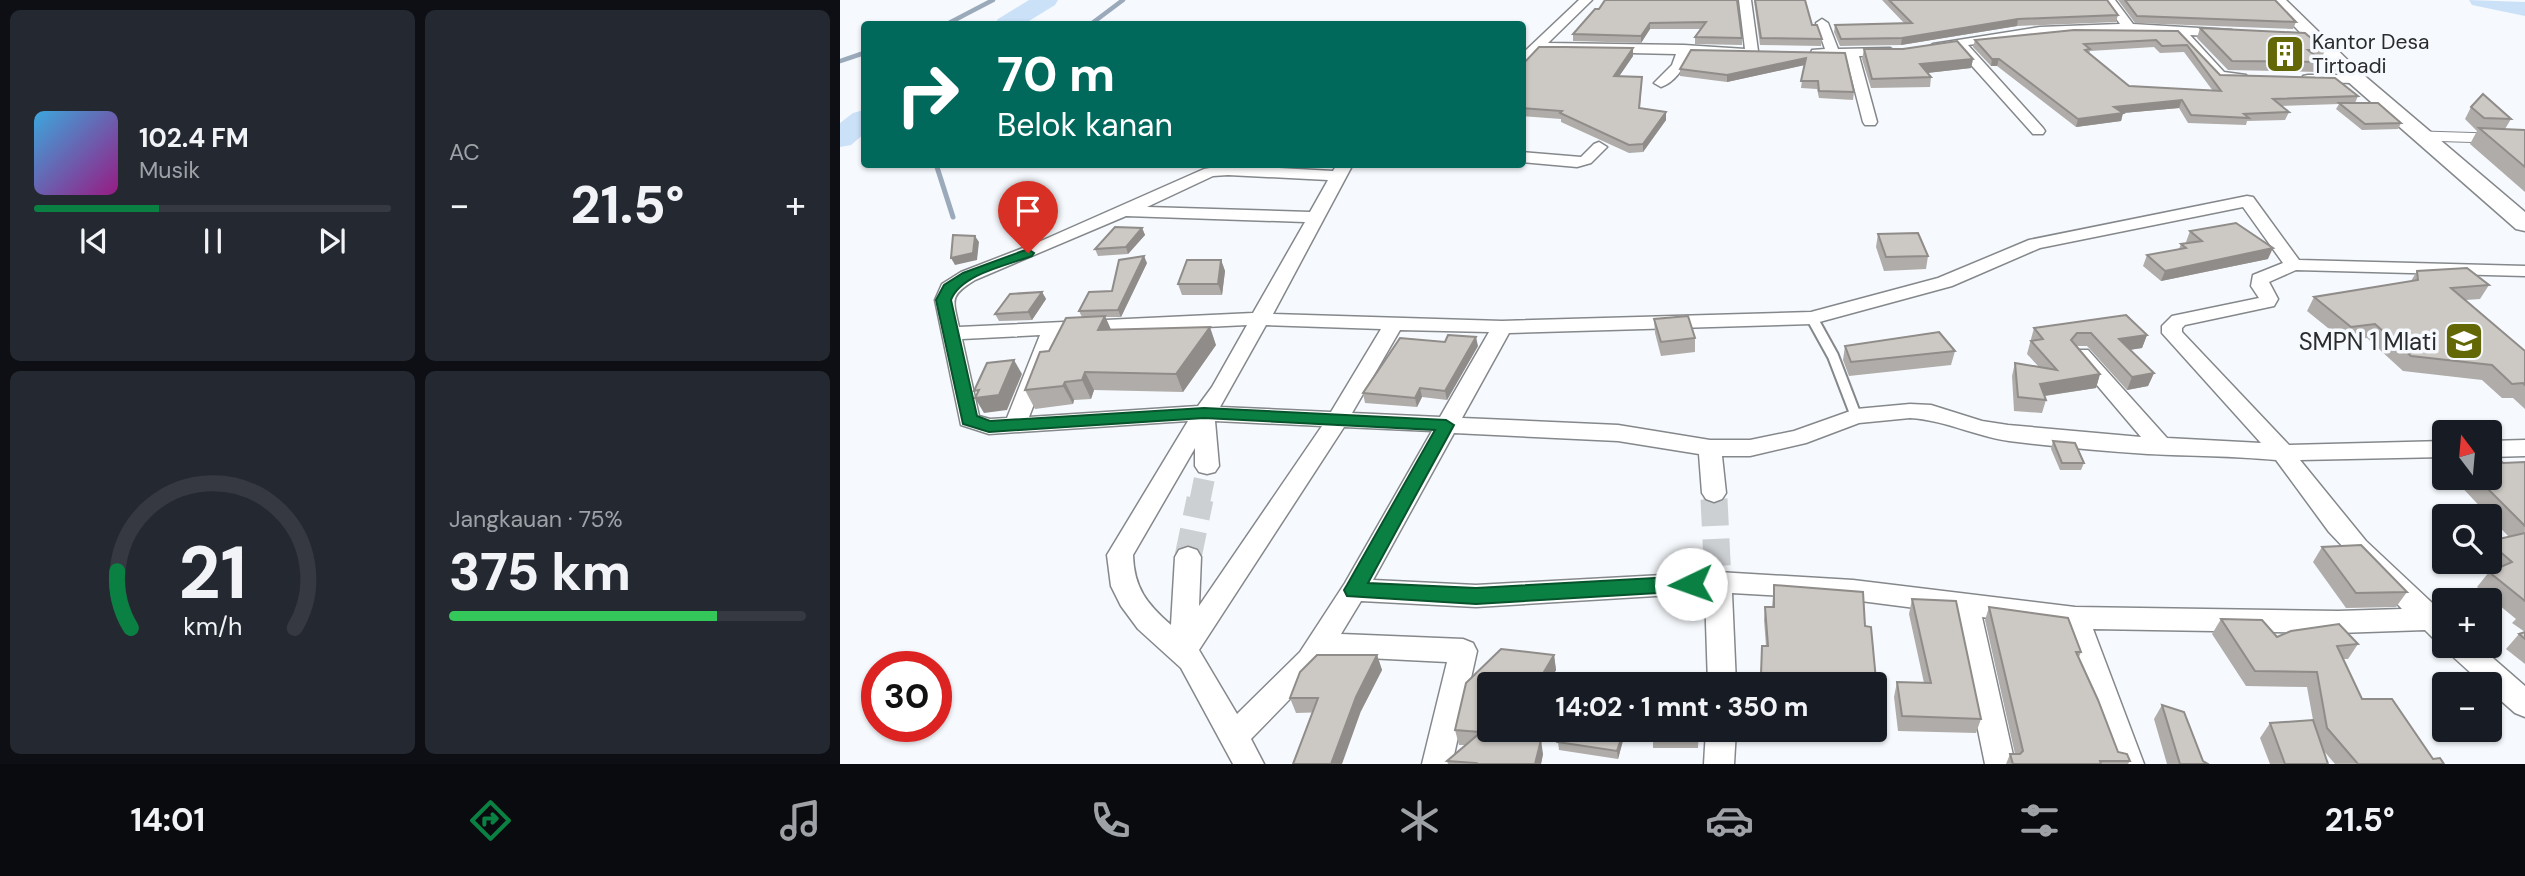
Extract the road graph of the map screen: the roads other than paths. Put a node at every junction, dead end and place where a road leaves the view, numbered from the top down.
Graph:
1 (1586, 0) edge
2 (1745, 0) edge
3 (2109, 0) edge
4 (2277, 0) edge
5 (1822, 23) dead end
6 (2129, 28) junction
7 (2179, 30) junction
8 (2246, 33) edge
9 (2287, 35) edge
10 (2314, 36) junction
11 (1959, 43) junction
12 (1540, 47) junction
13 (1684, 49) junction
14 (1922, 50) edge
15 (1901, 52) edge
16 (1803, 53) edge
17 (1833, 53) junction
18 (1852, 53) junction
19 (1526, 59) edge
20 (2254, 78) edge
21 (2292, 79) edge
22 (2356, 79) junction
23 (1661, 83) dead end
24 (1870, 122) dead end
25 (2038, 131) dead end
26 (2424, 136) junction
27 (2500, 138) edge
28 (1599, 146) dead end
29 (1526, 157) edge
30 (1342, 170) edge
31 (1121, 211) junction
32 (1317, 218) junction
33 (2525, 224) edge
34 (2294, 265) junction
35 (2525, 271) edge
36 (1812, 318) junction
37 (1259, 319) junction
38 (1394, 323) junction
39 (1502, 327) junction
40 (1053, 328) junction
41 (953, 333) junction
42 (2080, 353) edge
43 (1204, 413) junction
44 (1856, 416) junction
45 (1337, 420) junction
46 (1015, 425) junction
47 (1446, 425) junction
48 (2162, 447) junction
49 (2525, 447) edge
50 (1710, 448) junction
51 (2502, 448) edge
52 (2432, 449) edge
53 (2283, 453) junction
54 (1207, 466) tunnel mouth
55 (1714, 493) tunnel mouth
56 (1188, 557) tunnel mouth
57 (1718, 582) junction
58 (1354, 590) junction
59 (1966, 605) junction
60 (2075, 618) junction
61 (2432, 621) edge
62 (2432, 626) edge
63 (1320, 644) junction
64 (1183, 652) junction
65 (2473, 658) edge
66 (1722, 672) edge
67 (2525, 704) edge
68 (1234, 737) junction
69 (1720, 742) edge
70 (1249, 764) edge
71 (1437, 764) edge
72 (1719, 764) edge
73 (2000, 764) edge
74 (2129, 764) edge

1 - 12 street
2 - 13 street
3 - 6 street
4 - 10 main road
5 - 17 street
6 - 7 street
6 - 11 street
7 - 8 street
7 - 20 street
9 - 10 street
10 - 22 main road
11 - 14 street
11 - 25 street
12 - 13 street
12 - 19 street
13 - 23 street
15 - 18 street
16 - 17 street
17 - 18 street
18 - 24 street
21 - 22 street
22 - 26 main road
26 - 27 lane
26 - 33 main road
28 - 29 street
30 - 31 street
30 - 32 street
31 - 32 street
31 - 41 street
32 - 37 street
34 - 35 street
34 - 36 street
34 - 53 street
36 - 39 street
36 - 44 lane
37 - 38 street
37 - 40 street
37 - 43 street
38 - 39 street
38 - 45 street
39 - 47 street
40 - 41 street
40 - 46 street
41 - 46 street
42 - 48 street
43 - 45 street
43 - 46 street
43 - 54 street
43 - 64 street
44 - 48 street
44 - 50 street
45 - 47 street
45 - 64 street
47 - 50 street
47 - 58 street
48 - 53 street
49 - 51 street
50 - 55 street
52 - 53 street
53 - 61 street
56 - 64 street
57 - 58 street
57 - 59 street
57 - 66 street
58 - 63 street
59 - 60 street
59 - 73 street
60 - 62 street
60 - 74 street
63 - 68 street
63 - 71 street
64 - 68 street
65 - 67 street
68 - 70 street
69 - 72 street

